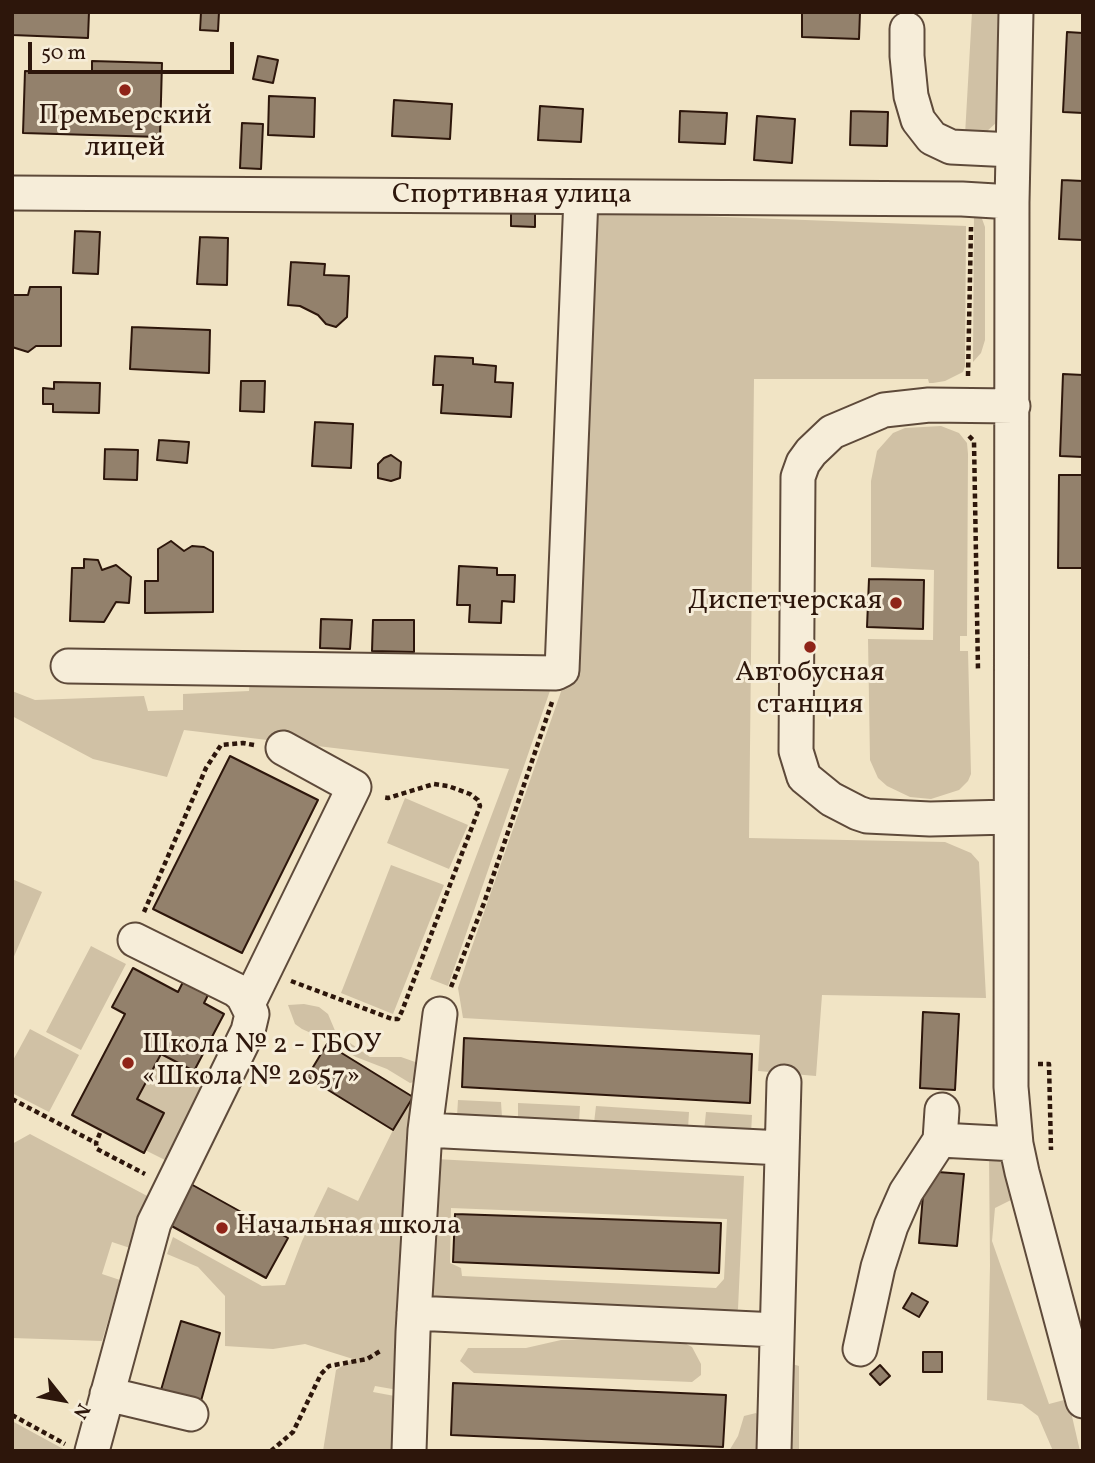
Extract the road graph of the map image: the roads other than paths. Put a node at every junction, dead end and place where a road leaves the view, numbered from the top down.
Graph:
1 (1016, 12) edge
2 (907, 29) dead end
3 (1013, 150) junction
4 (12, 193) edge
5 (581, 197) junction
6 (1012, 202) junction
7 (1013, 406) junction
8 (68, 666) dead end
9 (283, 748) road end
10 (1010, 817) junction
11 (135, 940) road end
12 (248, 1004) junction
13 (440, 1014) road end
14 (784, 1082) dead end
15 (425, 1130) junction
16 (1016, 1144) junction
17 (782, 1148) junction
18 (1069, 1297) edge
19 (413, 1322) junction
20 (778, 1330) junction
21 (860, 1349) dead end
22 (107, 1394) junction
23 (1083, 1401) edge
24 (191, 1413) dead end
25 (79, 1448) edge
26 (409, 1451) edge
27 (774, 1451) edge

1 - 3 street
2 - 3 street
3 - 6 street
4 - 5 street, Спортивная улица
5 - 6 street, Спортивная улица
5 - 8 street
6 - 7 street
7 - 10 street
7 - 10 street
9 - 12 street
10 - 16 street
11 - 12 street
12 - 22 street
13 - 15 street
14 - 17 street
15 - 17 street
15 - 19 street
16 - 18 street
16 - 21 street
17 - 20 street
18 - 23 street
19 - 20 street
19 - 26 street
20 - 27 street
22 - 24 street
22 - 25 street

